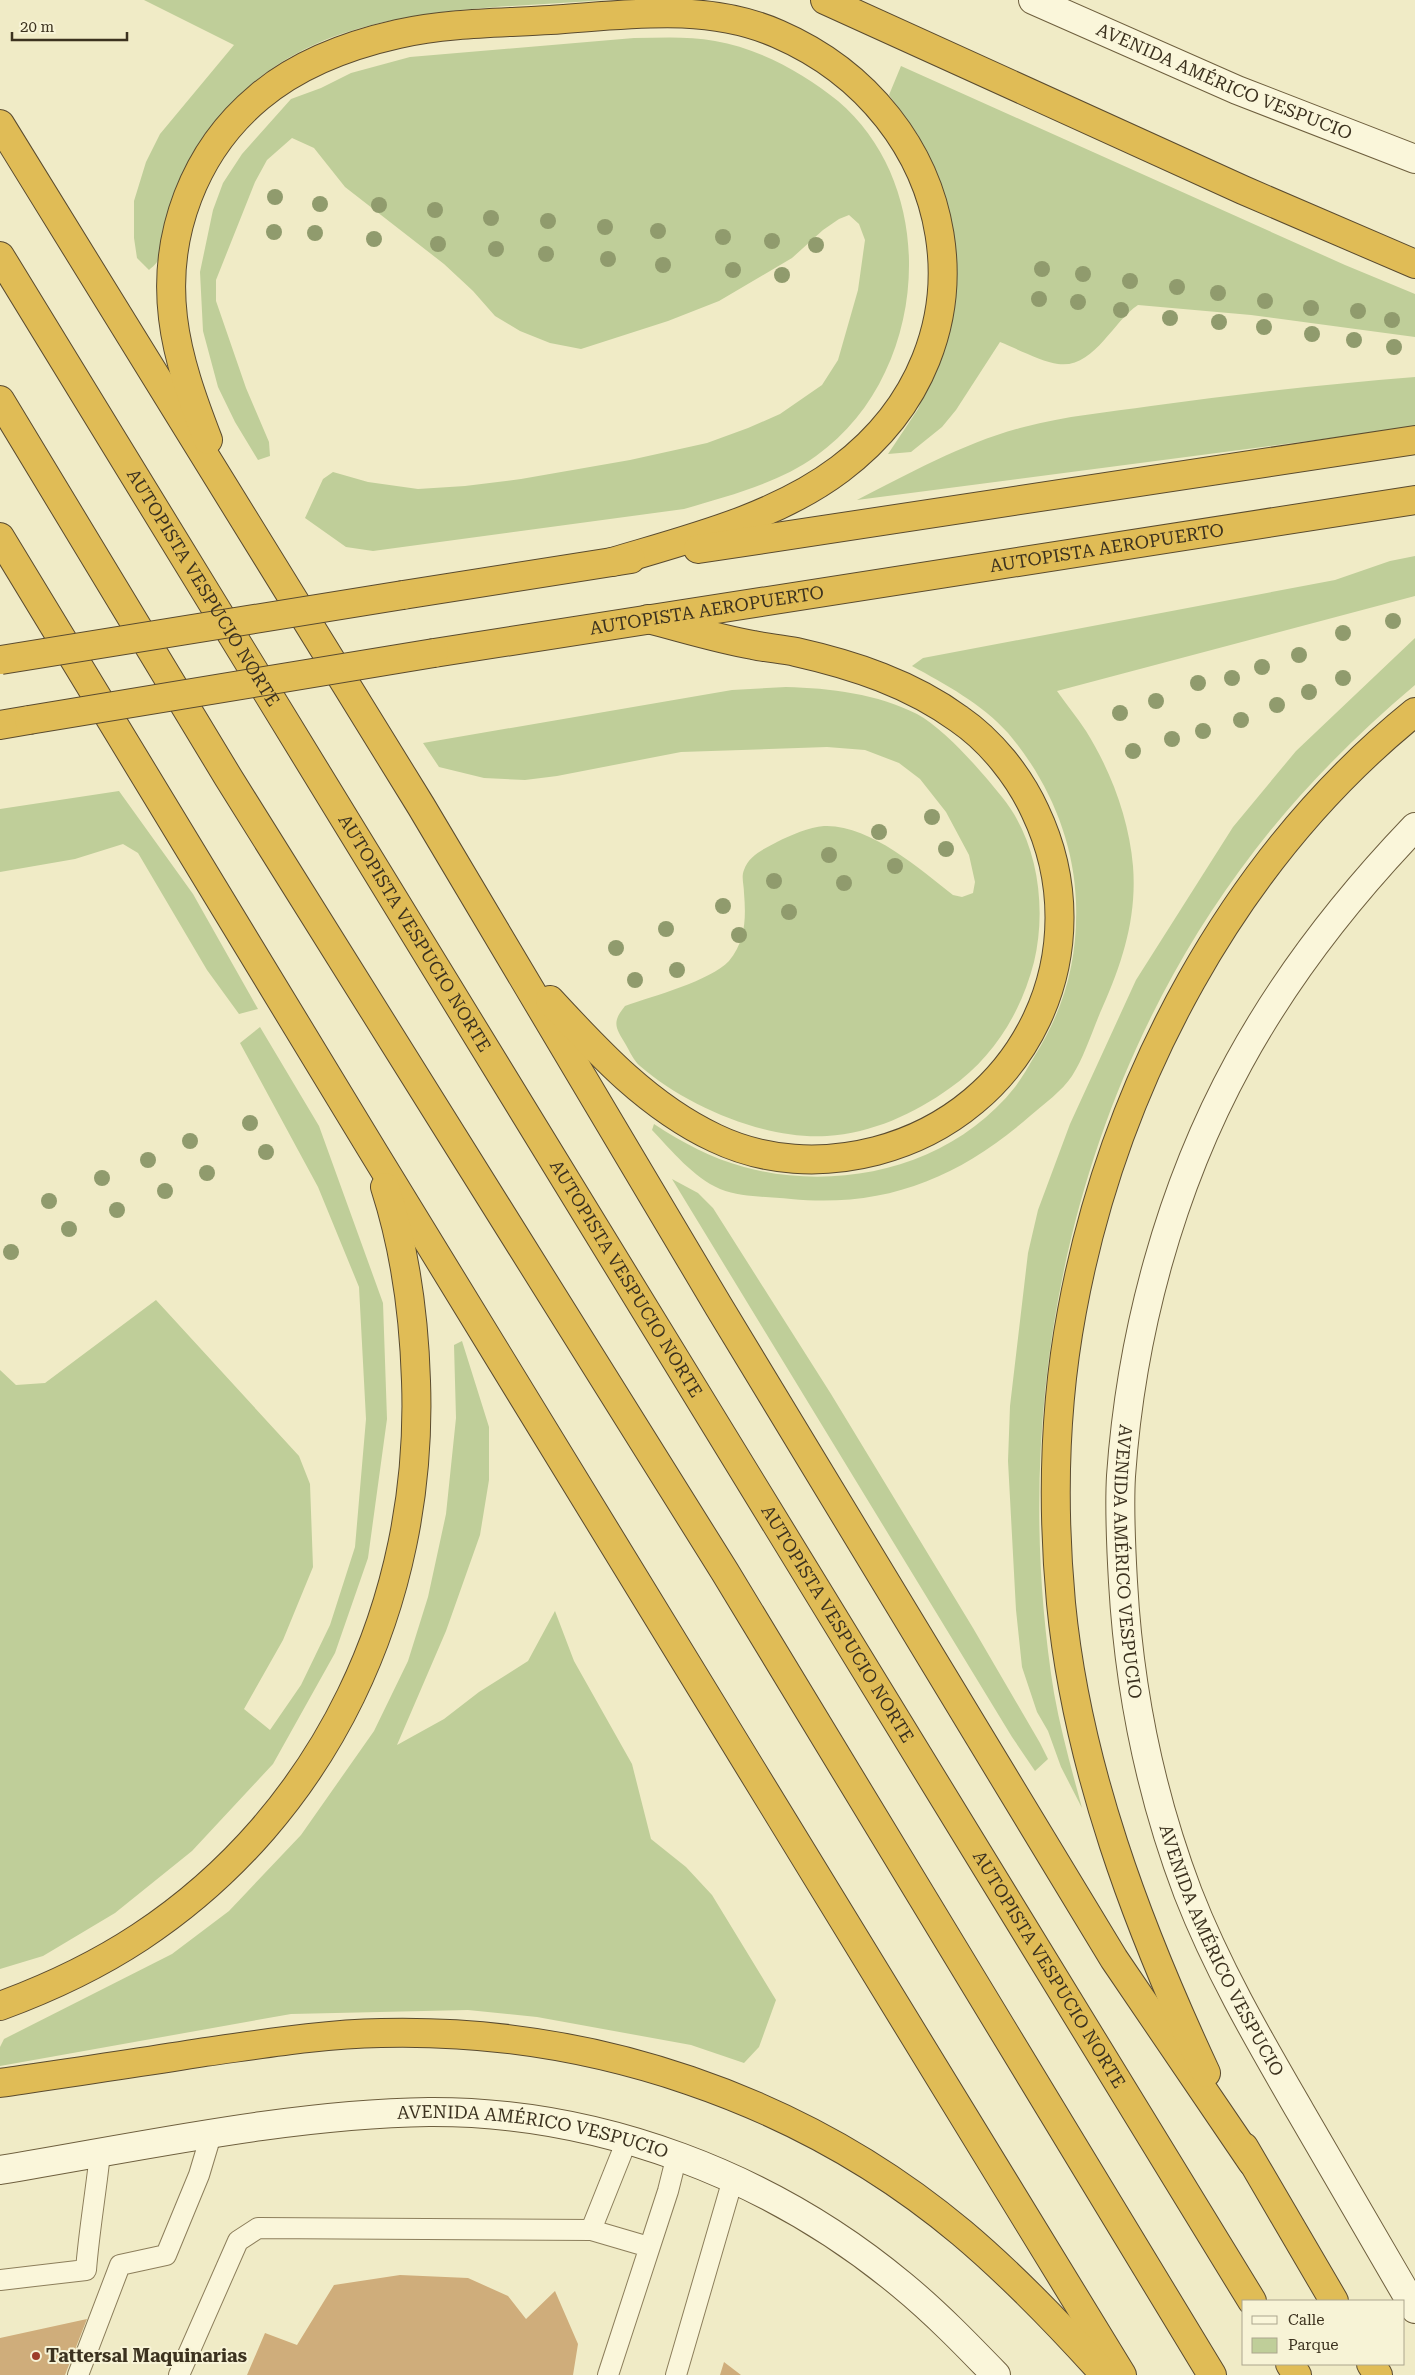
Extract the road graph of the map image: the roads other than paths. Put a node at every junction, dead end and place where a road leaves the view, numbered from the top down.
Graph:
1 (825, 0) edge
2 (1033, 0) edge
3 (0, 124) edge
4 (1415, 159) edge
5 (0, 256) edge
6 (1415, 264) edge
7 (0, 400) edge
8 (1415, 440) edge
9 (231, 500) junction
10 (1415, 500) edge
11 (0, 537) edge
12 (612, 562) junction
13 (648, 619) junction
14 (0, 661) edge
15 (1415, 712) edge
16 (0, 725) edge
17 (1415, 827) edge
18 (514, 961) junction
19 (374, 1153) junction
20 (0, 2006) edge
21 (0, 2084) edge
22 (211, 2135) junction
23 (627, 2140) junction
24 (100, 2153) junction
25 (676, 2155) junction
26 (1252, 2162) junction
27 (0, 2170) edge
28 (733, 2179) junction
29 (591, 2230) junction
30 (649, 2248) junction
31 (120, 2266) junction
32 (86, 2270) junction
33 (0, 2280) edge
34 (1251, 2300) edge
35 (1333, 2300) edge
36 (1415, 2309) edge
37 (78, 2375) edge
38 (179, 2375) edge
39 (608, 2375) edge
40 (676, 2375) edge
41 (996, 2375) edge
42 (1104, 2375) edge
43 (1122, 2375) edge
44 (1212, 2375) edge

1 - 6 highway
2 - 4 street, AVENIDA AMÉRICO VESPUCIO
3 - 9 highway
5 - 34 highway, AUTOPISTA VESPUCIO NORTE
7 - 44 highway
8 - 12 highway
9 - 12 highway
9 - 18 highway
10 - 13 highway, AUTOPISTA AEROPUERTO
11 - 19 highway
12 - 14 highway, bridge
13 - 16 highway, AUTOPISTA AEROPUERTO, bridge
13 - 18 highway
15 - 26 highway
17 - 36 street, AVENIDA AMÉRICO VESPUCIO
18 - 26 highway
19 - 20 highway
19 - 43 highway
21 - 42 highway
22 - 23 street, AVENIDA AMÉRICO VESPUCIO
22 - 24 street, AVENIDA AMÉRICO VESPUCIO
22 - 31 lane
23 - 25 street, AVENIDA AMÉRICO VESPUCIO
23 - 29 lane
24 - 27 street, AVENIDA AMÉRICO VESPUCIO
24 - 32 lane
25 - 28 street, AVENIDA AMÉRICO VESPUCIO
25 - 30 lane
26 - 35 highway
28 - 40 lane
28 - 41 street, AVENIDA AMÉRICO VESPUCIO
29 - 30 lane
29 - 38 lane
30 - 39 lane
31 - 32 lane
31 - 37 lane
32 - 33 lane

